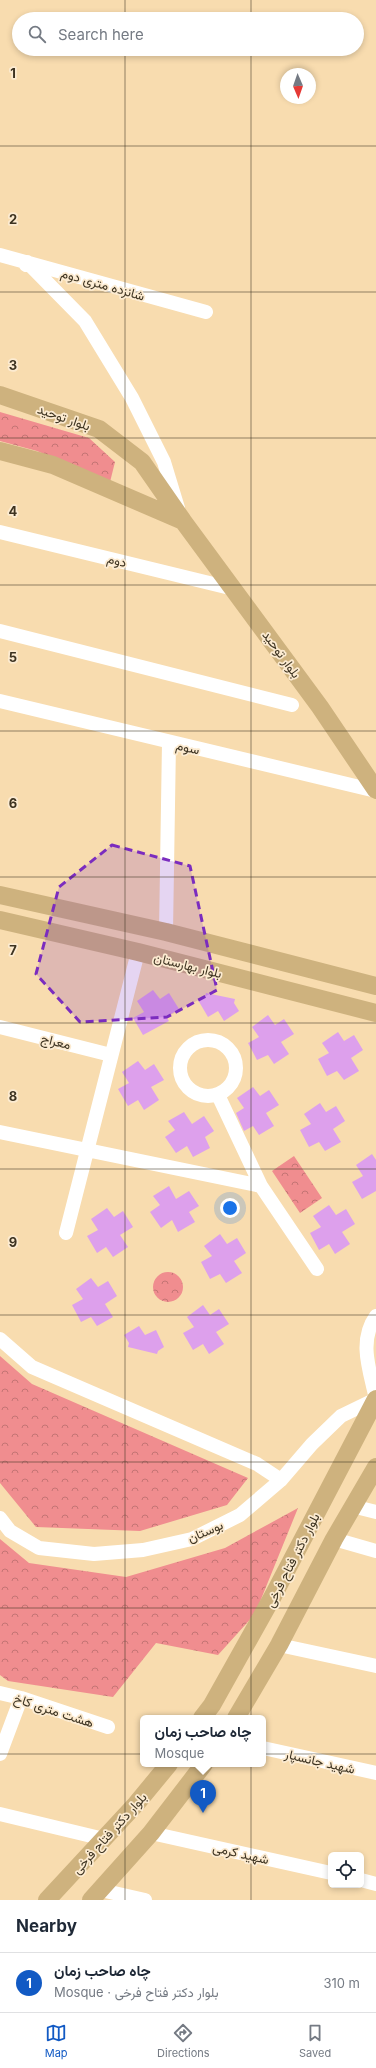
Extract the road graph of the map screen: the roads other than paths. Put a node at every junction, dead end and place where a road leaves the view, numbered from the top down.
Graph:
1 (0, 255) edge
2 (26, 264) junction
3 (206, 312) dead end
4 (0, 395) edge
5 (0, 451) edge
6 (183, 521) junction
7 (0, 532) edge
8 (234, 589) junction
9 (0, 630) edge
10 (0, 701) edge
11 (292, 706) dead end
12 (169, 742) junction
13 (376, 791) edge
14 (0, 895) edge
15 (0, 920) edge
16 (166, 932) junction
17 (138, 952) junction
18 (376, 986) edge
19 (376, 1013) edge
20 (0, 1027) edge
21 (112, 1055) junction
22 (218, 1095) junction
23 (0, 1132) edge
24 (87, 1150) junction
25 (261, 1186) junction
26 (66, 1233) dead end
27 (317, 1269) dead end
28 (376, 1316) edge
29 (0, 1339) edge
30 (376, 1356) edge
31 (374, 1383) edge
32 (376, 1455) edge
33 (376, 1466) edge
34 (281, 1480) junction
35 (361, 1490) junction
36 (352, 1506) junction
37 (376, 1512) edge
38 (0, 1518) edge
39 (334, 1539) junction
40 (376, 1551) edge
41 (279, 1645) junction
42 (376, 1666) edge
43 (0, 1693) edge
44 (21, 1698) junction
45 (204, 1715) edge
46 (238, 1715) edge
47 (108, 1727) dead end
48 (266, 1749) edge
49 (0, 1754) edge
50 (167, 1767) edge
51 (202, 1767) edge
52 (376, 1773) edge
53 (0, 1814) edge
54 (151, 1833) junction
55 (104, 1839) junction
56 (328, 1873) edge
57 (364, 1881) edge
58 (376, 1884) edge
59 (96, 1895) edge
60 (47, 1900) edge
61 (145, 1900) edge

1 - 2 street, شانزده متری دوم
2 - 3 street, شانزده متری دوم
2 - 6 street
4 - 6 main road, بلوار توحید
5 - 6 main road
6 - 8 main road, بلوار توحید
7 - 8 street, دوم
8 - 13 main road, بلوار توحید
9 - 11 street
10 - 12 street, سوم
12 - 13 street, سوم
12 - 16 street
14 - 16 main road, بلوار بهارستان
15 - 17 main road, بلوار بهارستان
16 - 18 main road, بلوار بهارستان
17 - 19 main road, بلوار بهارستان
17 - 21 street
20 - 21 street, معراج
21 - 24 street
22 - 22 street
22 - 25 street
23 - 24 street
24 - 25 street
24 - 26 street
25 - 27 street
28 - 31 street
29 - 34 street
30 - 31 street
31 - 34 street, بوستان
31 - 45 main road, بلوار دکتر فتاح فرخی
32 - 35 main road
33 - 35 main road, بلوار دکتر فتاح فرخی
34 - 38 street, بوستان
35 - 36 main road, بلوار دکتر فتاح فرخی
36 - 37 street
36 - 39 main road, بلوار دکتر فتاح فرخی
39 - 40 street
39 - 41 main road, بلوار دکتر فتاح فرخی
41 - 42 street
41 - 46 main road, بلوار دکتر فتاح فرخی
43 - 44 street, هشت متری کاخ
44 - 47 street, هشت متری کاخ
44 - 49 street
48 - 52 street, شهید جانسپار
50 - 55 main road, بلوار دکتر فتاح فرخی
51 - 54 main road
53 - 55 street
54 - 56 street, شهید کرمی
54 - 59 main road
55 - 60 main road, بلوار دکتر فتاح فرخی
57 - 58 street
59 - 61 street

